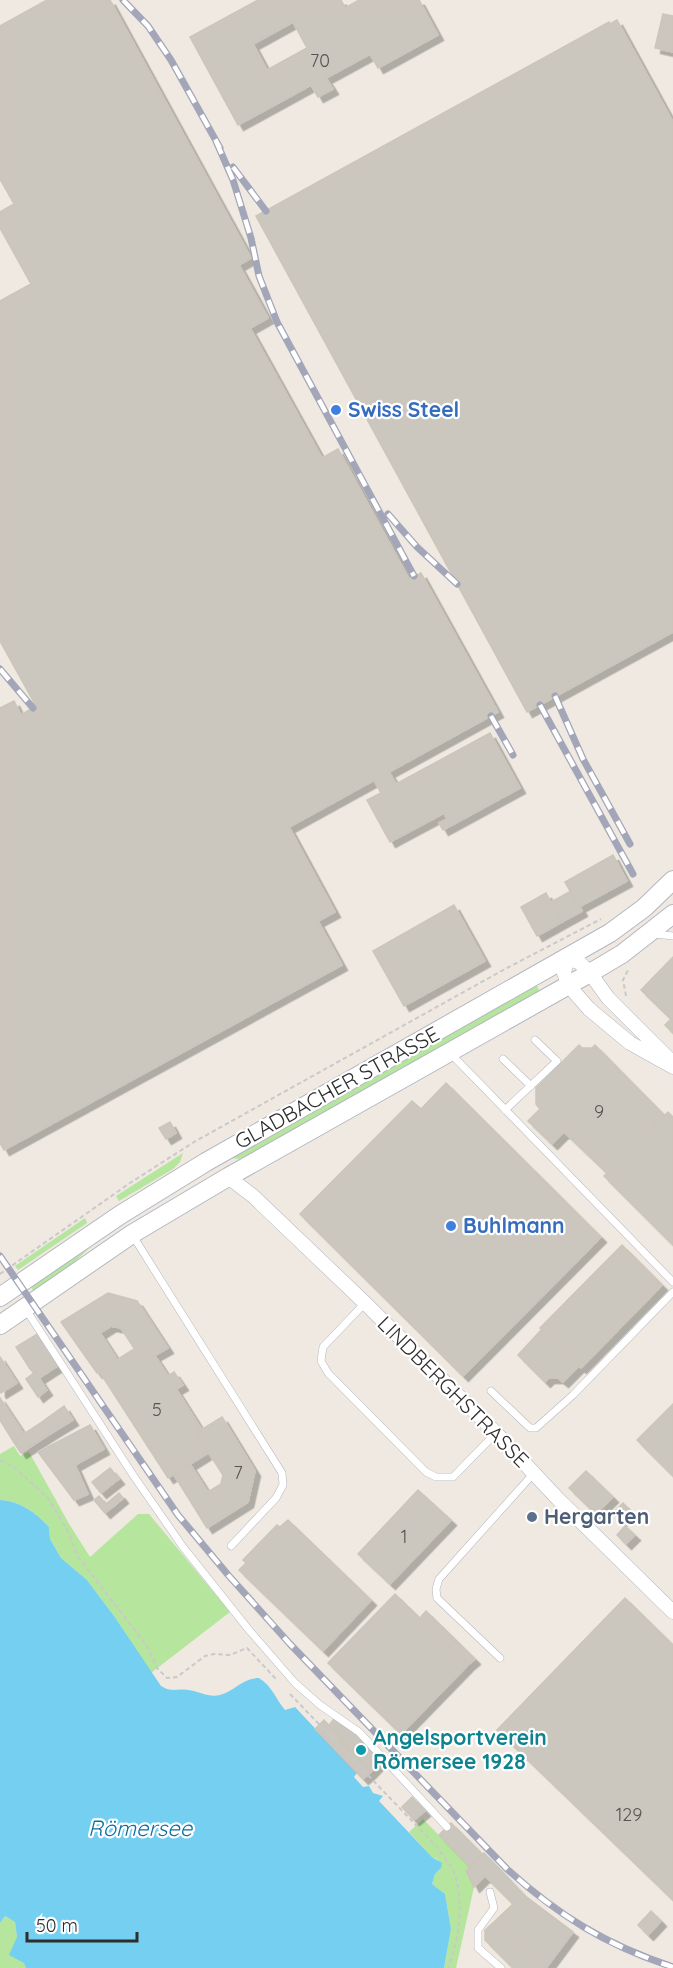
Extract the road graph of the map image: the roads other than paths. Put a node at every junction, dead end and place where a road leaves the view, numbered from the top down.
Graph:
1 (673, 880) edge
2 (673, 914) edge
3 (650, 934) junction
4 (673, 936) edge
5 (567, 959) junction
6 (590, 973) junction
7 (568, 986) junction
8 (535, 1040) dead end
9 (449, 1052) junction
10 (503, 1059) dead end
11 (673, 1065) edge
12 (531, 1086) junction
13 (505, 1110) junction
14 (206, 1162) junction
15 (228, 1177) junction
16 (132, 1234) junction
17 (673, 1282) edge
18 (673, 1292) edge
19 (0, 1297) edge
20 (365, 1303) junction
21 (25, 1307) junction
22 (0, 1325) edge
23 (491, 1391) dead end
24 (496, 1433) junction
25 (534, 1473) junction
26 (231, 1546) dead end
27 (673, 1612) edge
28 (500, 1659) dead end
29 (447, 1827) dead end
30 (490, 1892) dead end
31 (501, 1968) edge

1 - 5 main road, GLADBACHER STRASSE
2 - 3 main road, GLADBACHER STRASSE
3 - 4 lane
3 - 6 main road, GLADBACHER STRASSE
5 - 6 street
5 - 7 street
5 - 14 main road, GLADBACHER STRASSE
6 - 7 main road, GLADBACHER STRASSE
6 - 11 street
7 - 9 main road, GLADBACHER STRASSE
7 - 11 street
8 - 12 lane
9 - 13 lane
9 - 15 main road, GLADBACHER STRASSE
10 - 12 lane
12 - 13 lane
13 - 17 lane
14 - 15 main road
14 - 19 main road, GLADBACHER STRASSE
15 - 16 main road, GLADBACHER STRASSE
15 - 20 street, LINDBERGHSTRASSE
16 - 21 main road, GLADBACHER STRASSE
16 - 26 lane
18 - 23 lane
20 - 24 street, LINDBERGHSTRASSE
20 - 24 lane
21 - 22 main road, GLADBACHER STRASSE
21 - 29 lane
24 - 25 street, LINDBERGHSTRASSE
25 - 27 street, LINDBERGHSTRASSE
25 - 28 lane
30 - 31 lane

